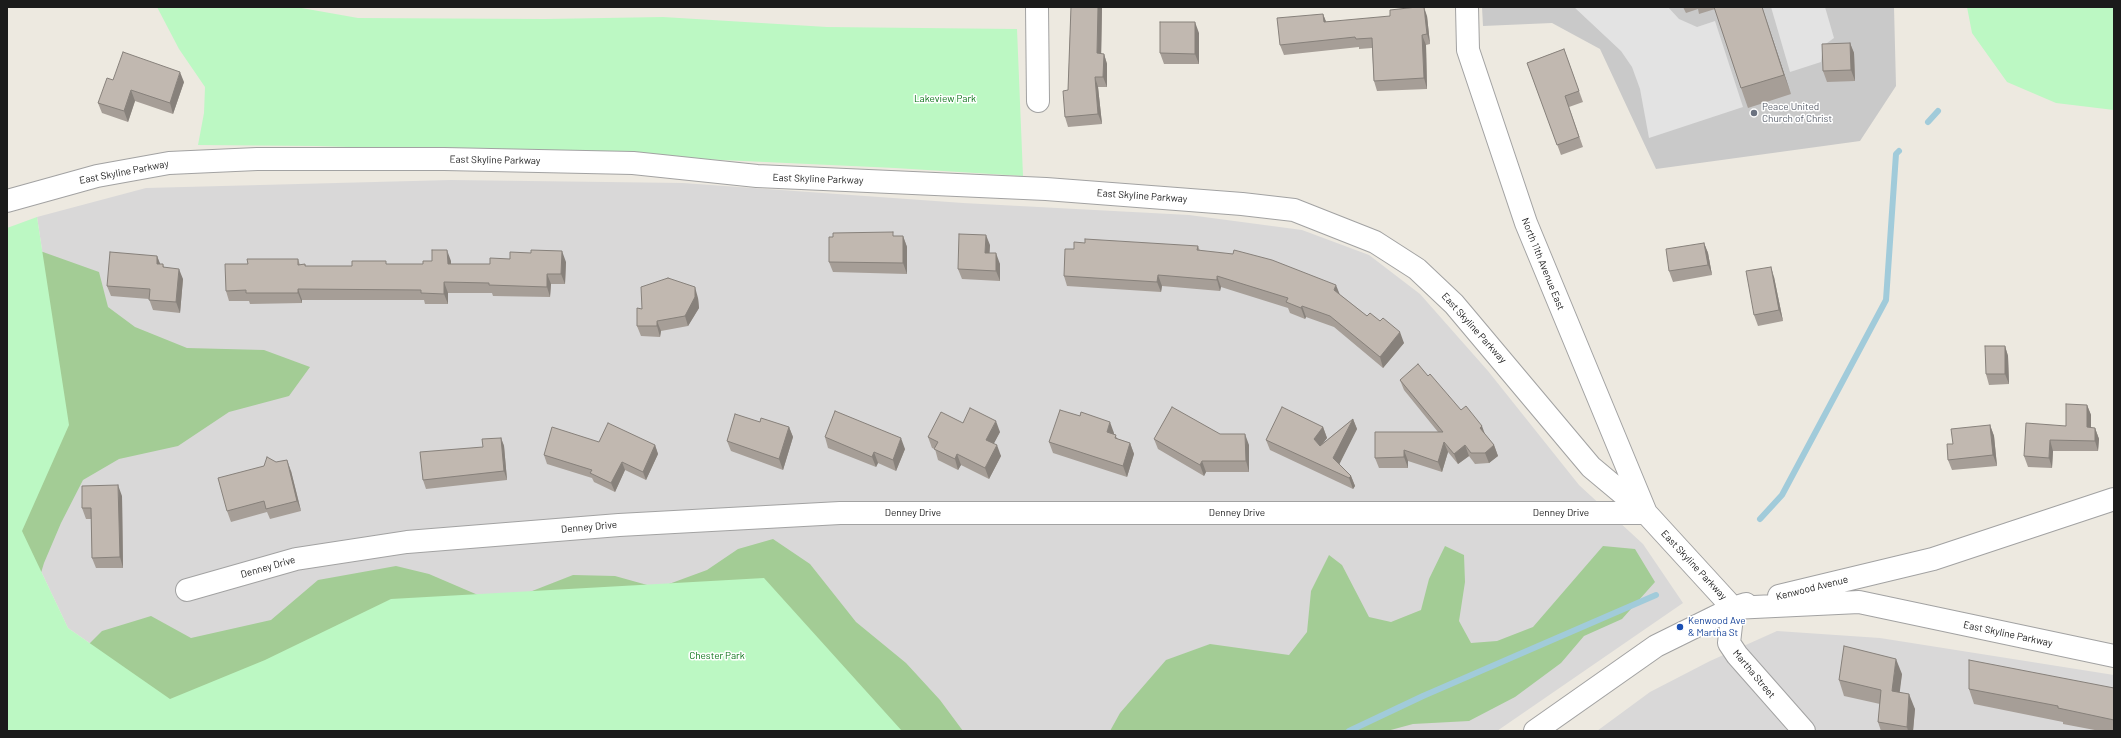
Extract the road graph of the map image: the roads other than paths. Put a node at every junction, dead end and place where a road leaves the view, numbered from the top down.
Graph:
1 (1037, 7) edge
2 (1467, 7) edge
3 (1038, 101) dead end
4 (7, 202) edge
5 (2114, 499) edge
6 (1646, 513) junction
7 (187, 590) dead end
8 (1733, 608) junction
9 (2114, 656) edge
10 (1535, 731) edge
11 (1804, 731) edge

1 - 3 street
2 - 6 street, North 11th Avenue East
4 - 6 street, East Skyline Parkway
5 - 8 street, Kenwood Avenue
6 - 7 street, Denney Drive
6 - 8 street, East Skyline Parkway
8 - 9 street, East Skyline Parkway
8 - 10 street, Kenwood Avenue
8 - 11 street, Martha Street

